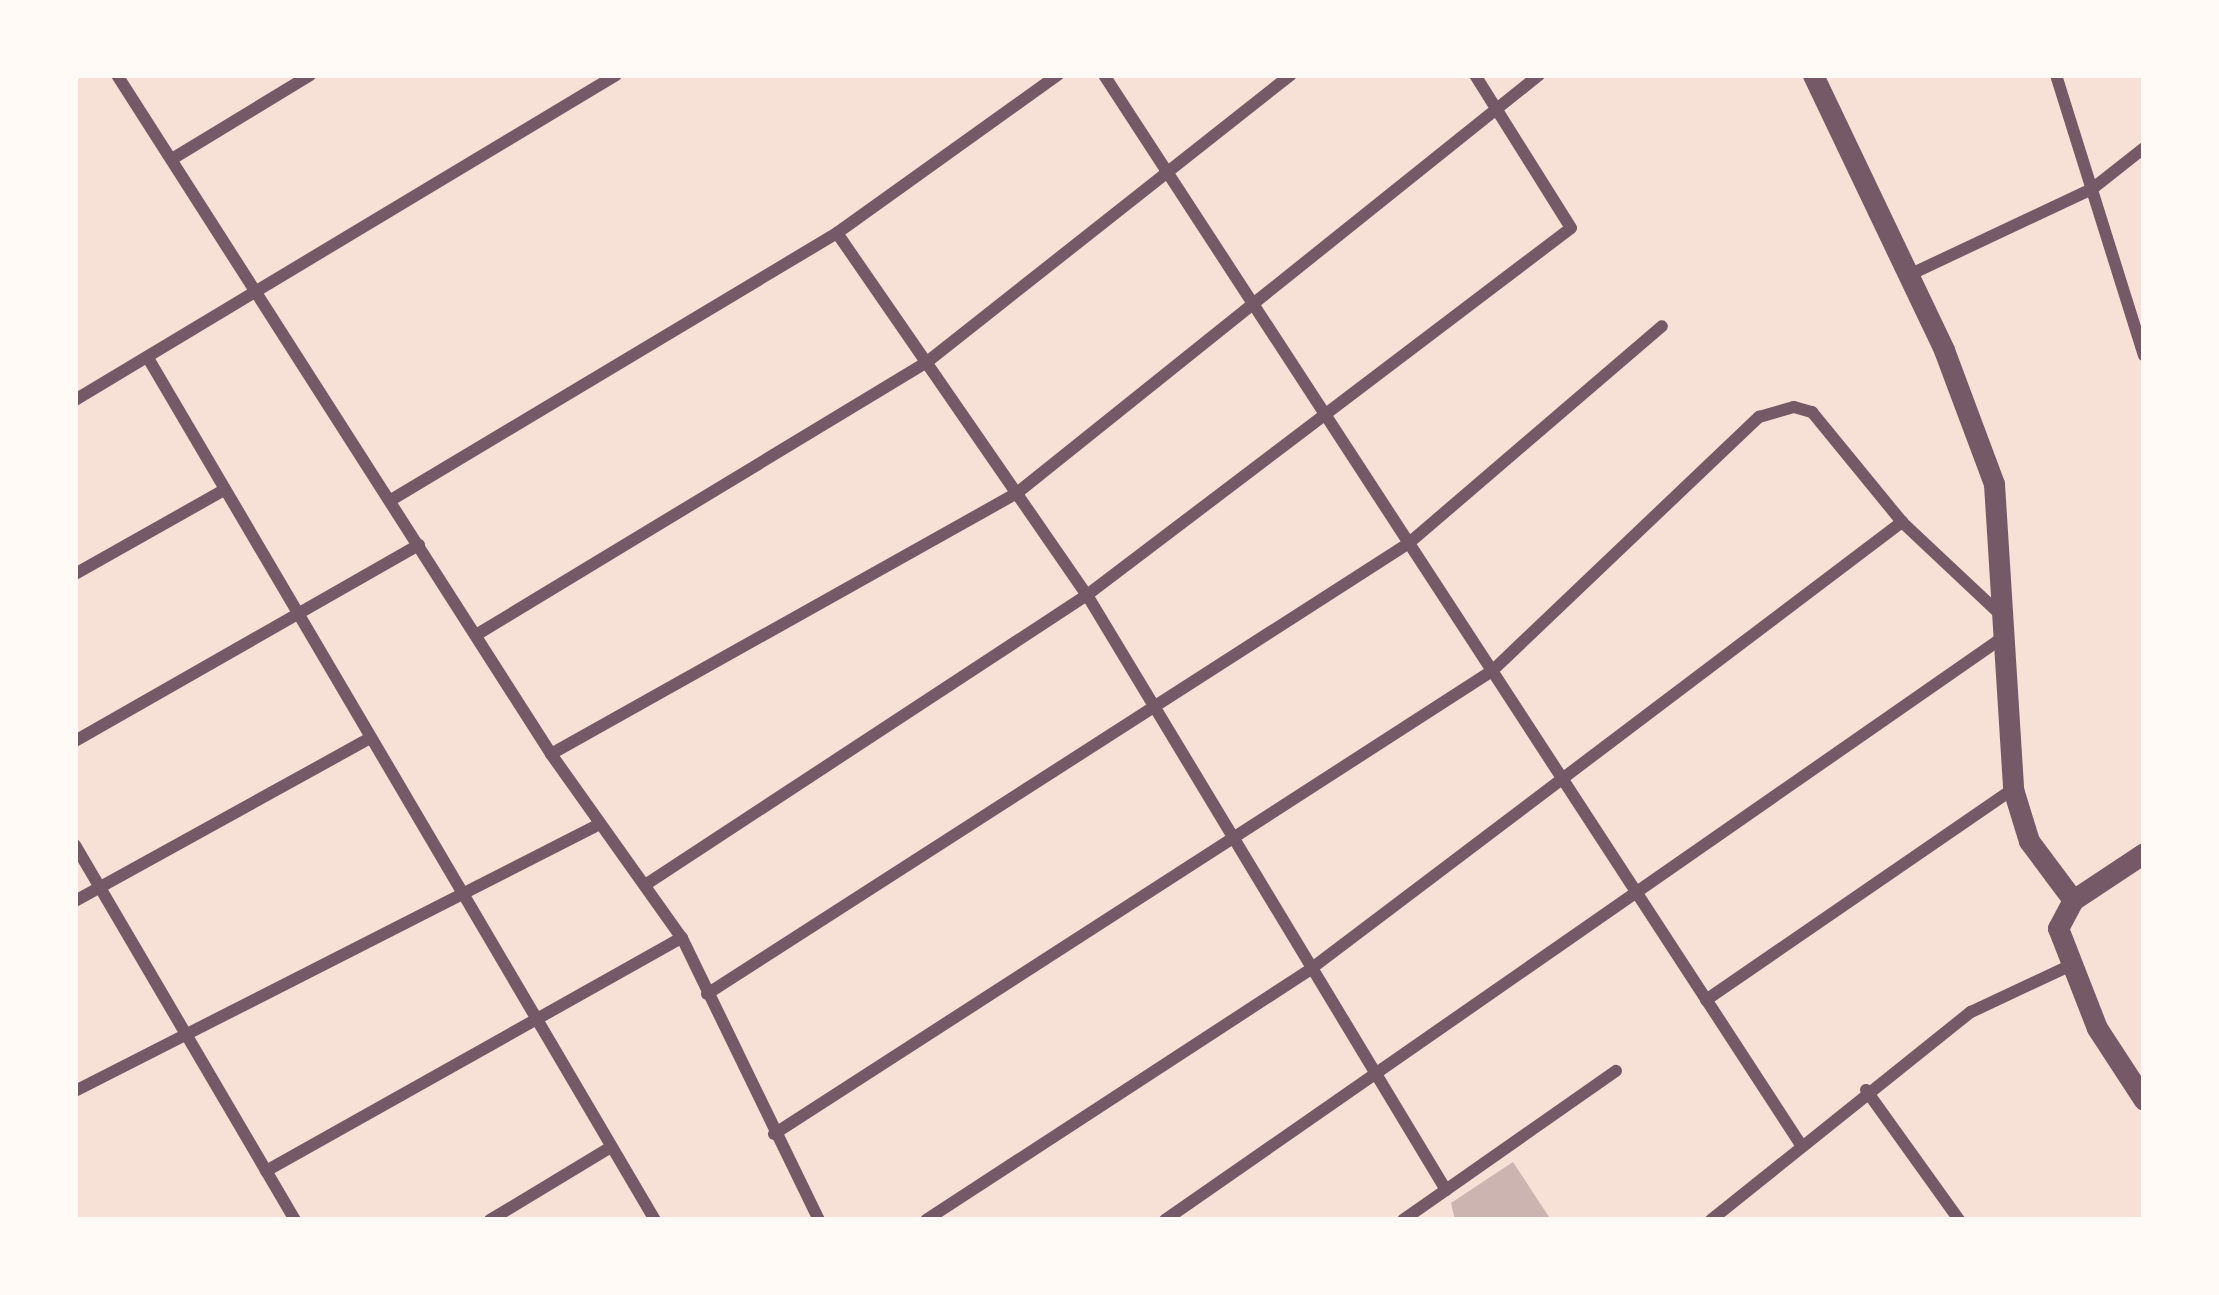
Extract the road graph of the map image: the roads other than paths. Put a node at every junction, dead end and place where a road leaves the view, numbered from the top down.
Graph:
1 (117, 75) edge
2 (310, 75) edge
3 (616, 75) edge
4 (1058, 75) edge
5 (1104, 75) edge
6 (1291, 75) edge
7 (1475, 75) edge
8 (1539, 75) edge
9 (1813, 75) edge
10 (2056, 75) edge
11 (1494, 106) junction
12 (2144, 148) edge
13 (172, 159) junction
14 (1167, 172) junction
15 (2092, 189) junction
16 (838, 232) junction
17 (1909, 274) junction
18 (260, 294) junction
19 (1252, 302) junction
20 (2140, 314) edge
21 (1662, 326) dead end
22 (2144, 356) edge
23 (148, 358) junction
24 (927, 362) junction
25 (75, 400) edge
26 (1327, 417) junction
27 (224, 490) junction
28 (1017, 494) junction
29 (391, 500) junction
30 (1902, 522) junction
31 (1409, 544) junction
32 (419, 545) junction
33 (75, 574) edge
34 (1088, 595) junction
35 (296, 615) junction
36 (2005, 626) junction
37 (476, 635) junction
38 (1492, 671) junction
39 (1157, 711) junction
40 (369, 739) junction
41 (75, 741) edge
42 (551, 754) junction
43 (1564, 780) junction
44 (2013, 790) junction
45 (601, 824) junction
46 (1233, 838) junction
47 (75, 845) edge
48 (2144, 853) edge
49 (645, 885) junction
50 (100, 888) junction
51 (1636, 891) junction
52 (462, 894) junction
53 (2073, 900) junction
54 (75, 902) edge
55 (682, 938) junction
56 (2067, 967) junction
57 (1312, 968) junction
58 (707, 994) junction
59 (1706, 1000) junction
60 (536, 1020) junction
61 (186, 1034) junction
62 (1373, 1070) junction
63 (1616, 1071) dead end
64 (1866, 1090) junction
65 (75, 1091) edge
66 (2144, 1100) edge
67 (774, 1134) junction
68 (1801, 1145) junction
69 (611, 1147) junction
70 (266, 1171) junction
71 (1446, 1190) junction
72 (295, 1220) edge
73 (490, 1220) edge
74 (655, 1220) edge
75 (819, 1220) edge
76 (926, 1220) edge
77 (1166, 1220) edge
78 (1403, 1220) edge
79 (1711, 1220) edge
80 (1959, 1220) edge

1 - 13 street
2 - 13 street
3 - 18 street
4 - 16 street
5 - 14 street
6 - 14 street
7 - 11 street
8 - 11 street
9 - 17 street
10 - 15 street
11 - 19 street
11 - 26 street
12 - 15 street
13 - 18 street
14 - 19 street
14 - 24 street
15 - 17 street
15 - 20 street
16 - 24 street
16 - 29 street
17 - 36 street
18 - 23 street
18 - 29 street
19 - 26 street
19 - 28 street
20 - 22 street
21 - 31 street
23 - 25 street
23 - 27 street
24 - 28 street
24 - 37 street
26 - 31 street
26 - 34 street
27 - 33 street
27 - 35 street
28 - 34 street
28 - 42 street
29 - 32 street
30 - 36 street
30 - 38 street
30 - 43 street
31 - 38 street
31 - 39 street
32 - 35 street
32 - 37 street
34 - 39 street
34 - 49 street
35 - 40 street
35 - 41 street
36 - 44 street
36 - 51 street
37 - 42 street
38 - 43 street
38 - 46 street
39 - 46 street
39 - 58 street
40 - 50 street
40 - 52 street
42 - 45 street
43 - 51 street
43 - 57 street
44 - 53 street
44 - 59 street
45 - 49 street
45 - 52 street
46 - 57 street
46 - 67 street
47 - 50 street
48 - 53 street
49 - 55 street
50 - 54 street
50 - 61 street
51 - 59 street
51 - 62 street
52 - 60 street
52 - 61 street
53 - 56 street
55 - 58 street
55 - 60 street
56 - 64 street
56 - 66 street
57 - 62 street
57 - 76 street
58 - 67 street
59 - 68 street
60 - 69 street
60 - 70 street
61 - 65 street
61 - 70 street
62 - 71 street
62 - 77 street
63 - 71 street
64 - 68 street
64 - 80 street
67 - 75 street
68 - 79 street
69 - 73 street
69 - 74 street
70 - 72 street
71 - 78 street

